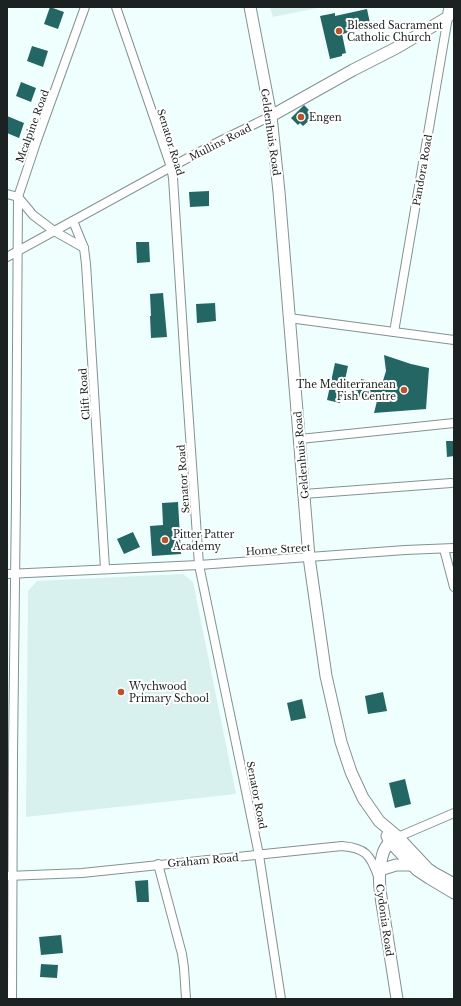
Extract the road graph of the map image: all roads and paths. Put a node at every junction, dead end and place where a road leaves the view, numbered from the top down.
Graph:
1 (85, 7) edge
2 (116, 7) edge
3 (250, 7) edge
4 (451, 13) edge
5 (271, 116) junction
6 (171, 167) junction
7 (7, 194) edge
8 (18, 197) junction
9 (73, 221) junction
10 (54, 231) junction
11 (84, 248) junction
12 (18, 250) junction
13 (7, 257) edge
14 (289, 318) junction
15 (394, 332) junction
16 (454, 340) edge
17 (454, 423) edge
18 (300, 439) junction
19 (451, 483) dead end
20 (304, 494) junction
21 (454, 548) edge
22 (444, 549) junction
23 (309, 557) junction
24 (199, 565) junction
25 (105, 568) junction
26 (11, 574) edge
27 (454, 587) edge
28 (454, 813) edge
29 (394, 839) junction
30 (258, 855) junction
31 (158, 864) junction
32 (412, 865) junction
33 (380, 875) junction
34 (9, 876) edge
35 (451, 887) edge
36 (12, 999) edge
37 (186, 999) edge
38 (281, 999) edge
39 (397, 999) edge

1 - 8 street, Mcalpine Road
2 - 6 street, Senator Road
3 - 5 main road, Geldenhuis Road
4 - 5 main road, Mullins Road
4 - 15 street, Pandora Road
5 - 6 street, Mullins Road
5 - 14 main road, Geldenhuis Road
6 - 9 street, Mullins Road
6 - 24 street, Senator Road
7 - 8 street
8 - 10 street
8 - 12 street, Mcalpine Road
9 - 10 street, Mullins Road
9 - 11 street, Clift Road
10 - 11 street
10 - 12 street, Mullins Road
11 - 25 street, Clift Road
12 - 13 street, Mullins Road
12 - 26 street, Mcalpine Road
14 - 15 street
14 - 18 main road, Geldenhuis Road
15 - 16 street
17 - 18 street
18 - 20 main road, Geldenhuis Road
19 - 20 street
20 - 23 main road, Geldenhuis Road
21 - 22 street, Home Street
22 - 23 street, Home Street
22 - 27 street
23 - 24 street, Home Street
23 - 29 main road, Geldenhuis Road
24 - 25 street, Home Street
24 - 30 street, Senator Road
25 - 26 street, Home Street
26 - 34 street, Mcalpine Road
28 - 29 street
29 - 32 main road, Geldenhuis Road
29 - 33 main road, Cydonia Road
29 - 35 main road, Geldenhuis Road
30 - 31 street, Graham Road
30 - 33 street, Graham Road
30 - 38 street, Senator Road
31 - 34 street, Graham Road
31 - 37 street
32 - 33 main road
32 - 35 main road, Geldenhuis Road
33 - 39 main road, Cydonia Road
34 - 36 street, Mcalpine Road

